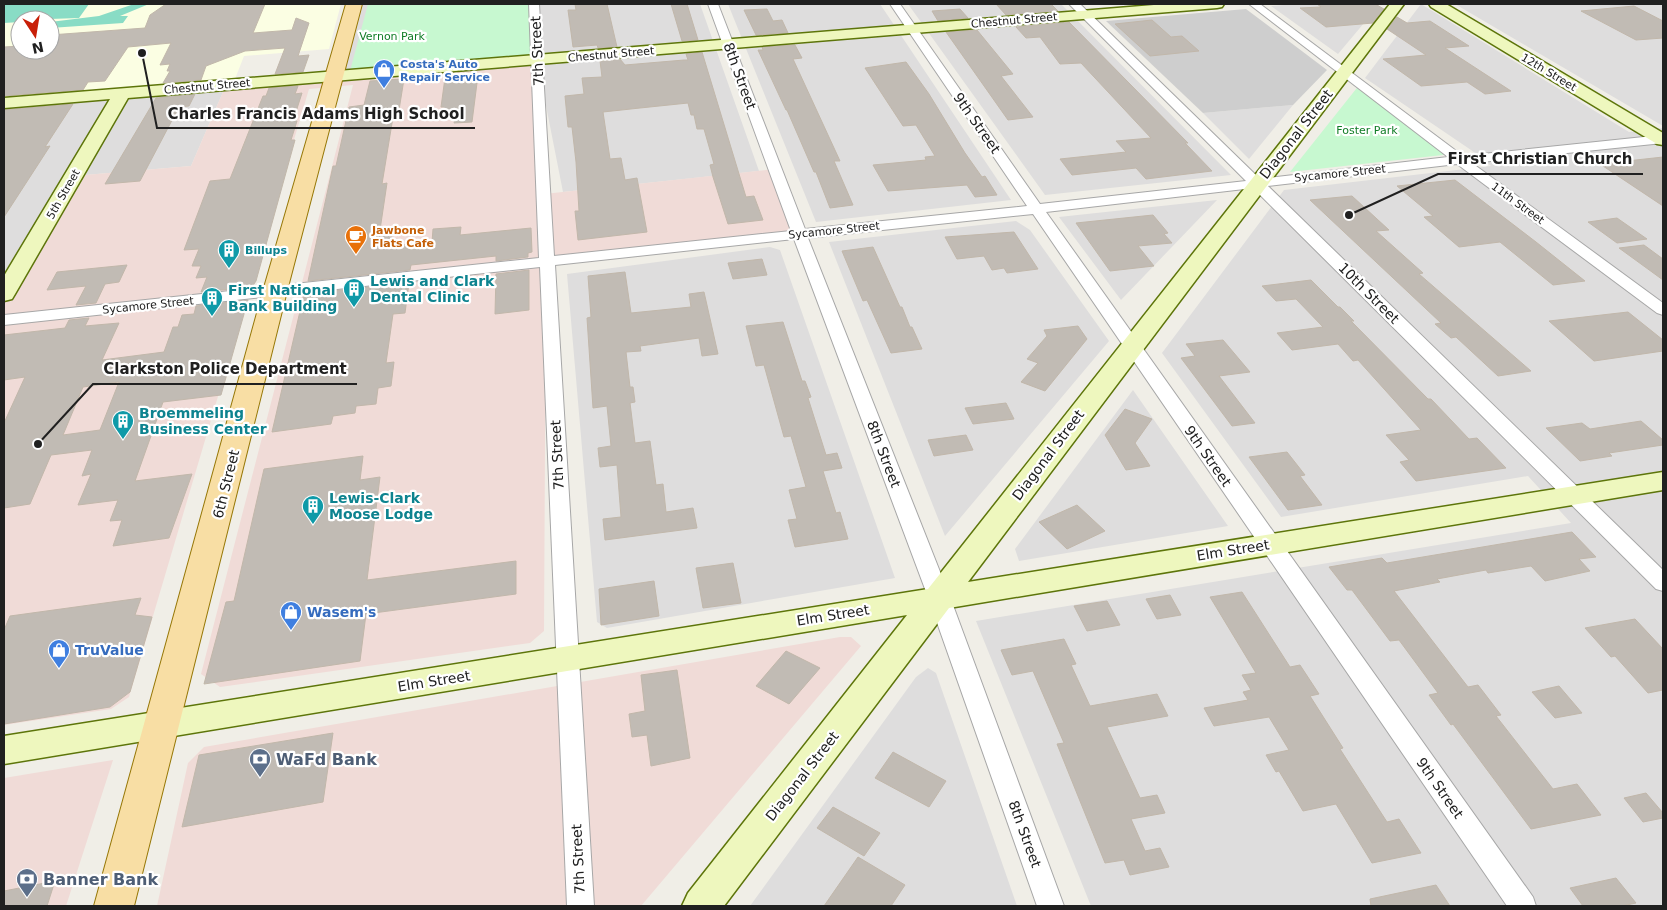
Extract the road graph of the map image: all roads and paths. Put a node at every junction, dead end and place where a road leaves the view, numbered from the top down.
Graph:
1 (354, 4) edge
2 (534, 4) edge
3 (713, 4) edge
4 (895, 4) edge
5 (1217, 4) edge
6 (1254, 4) edge
7 (1397, 4) edge
8 (1436, 4) edge
9 (1079, 9) edge
10 (912, 29) junction
11 (728, 44) junction
12 (537, 60) junction
13 (1345, 72) junction
14 (335, 76) junction
15 (122, 93) junction
16 (4, 103) edge
17 (1663, 140) edge
18 (1460, 160) junction
19 (1258, 183) junction
20 (1036, 209) junction
21 (799, 234) junction
22 (546, 261) junction
23 (276, 291) junction
24 (4, 294) edge
25 (1663, 310) edge
26 (4, 320) edge
27 (1131, 346) junction
28 (1663, 481) edge
29 (1574, 495) junction
30 (1269, 544) junction
31 (1663, 583) edge
32 (939, 598) junction
33 (568, 658) junction
34 (163, 725) junction
35 (4, 750) edge
36 (114, 906) edge
37 (580, 906) edge
38 (701, 906) edge
39 (1051, 906) edge
40 (1523, 906) edge

1 - 14 main road, 6th Street
2 - 12 street, 7th Street
3 - 11 street, 8th Street
4 - 10 street, 9th Street
5 - 9 main road, Chestnut Street
6 - 13 street, 11th Street
7 - 13 main road, Diagonal Street
8 - 17 main road, 12th Street
9 - 10 main road, Chestnut Street
9 - 19 street, 10th Street
10 - 11 main road, Chestnut Street
10 - 20 street, 9th Street
11 - 12 main road, Chestnut Street
11 - 21 street, 8th Street
12 - 14 main road, Chestnut Street
12 - 22 street, 7th Street
13 - 18 street, 11th Street
13 - 19 main road, Diagonal Street
14 - 15 main road, Chestnut Street
14 - 23 main road, 6th Street
15 - 16 main road, Chestnut Street
15 - 24 main road, 5th Street
17 - 18 street, Sycamore Street
18 - 19 street, Sycamore Street
18 - 25 street, 11th Street
19 - 20 street, Sycamore Street
19 - 27 main road, Diagonal Street
19 - 29 street, 10th Street
20 - 21 street, Sycamore Street
20 - 27 street, 9th Street
21 - 22 street, Sycamore Street
21 - 32 street, 8th Street
22 - 23 street, Sycamore Street
22 - 33 street, 7th Street
23 - 26 street, Sycamore Street
23 - 34 main road, 6th Street
27 - 30 street, 9th Street
27 - 32 main road, Diagonal Street
28 - 29 main road, Elm Street
29 - 30 main road, Elm Street
29 - 31 street, 10th Street
30 - 32 main road, Elm Street
30 - 40 street, 9th Street
32 - 33 main road, Elm Street
32 - 38 main road, Diagonal Street
32 - 39 street, 8th Street
33 - 34 main road, Elm Street
33 - 37 street, 7th Street
34 - 35 main road, Elm Street
34 - 36 main road, 6th Street

